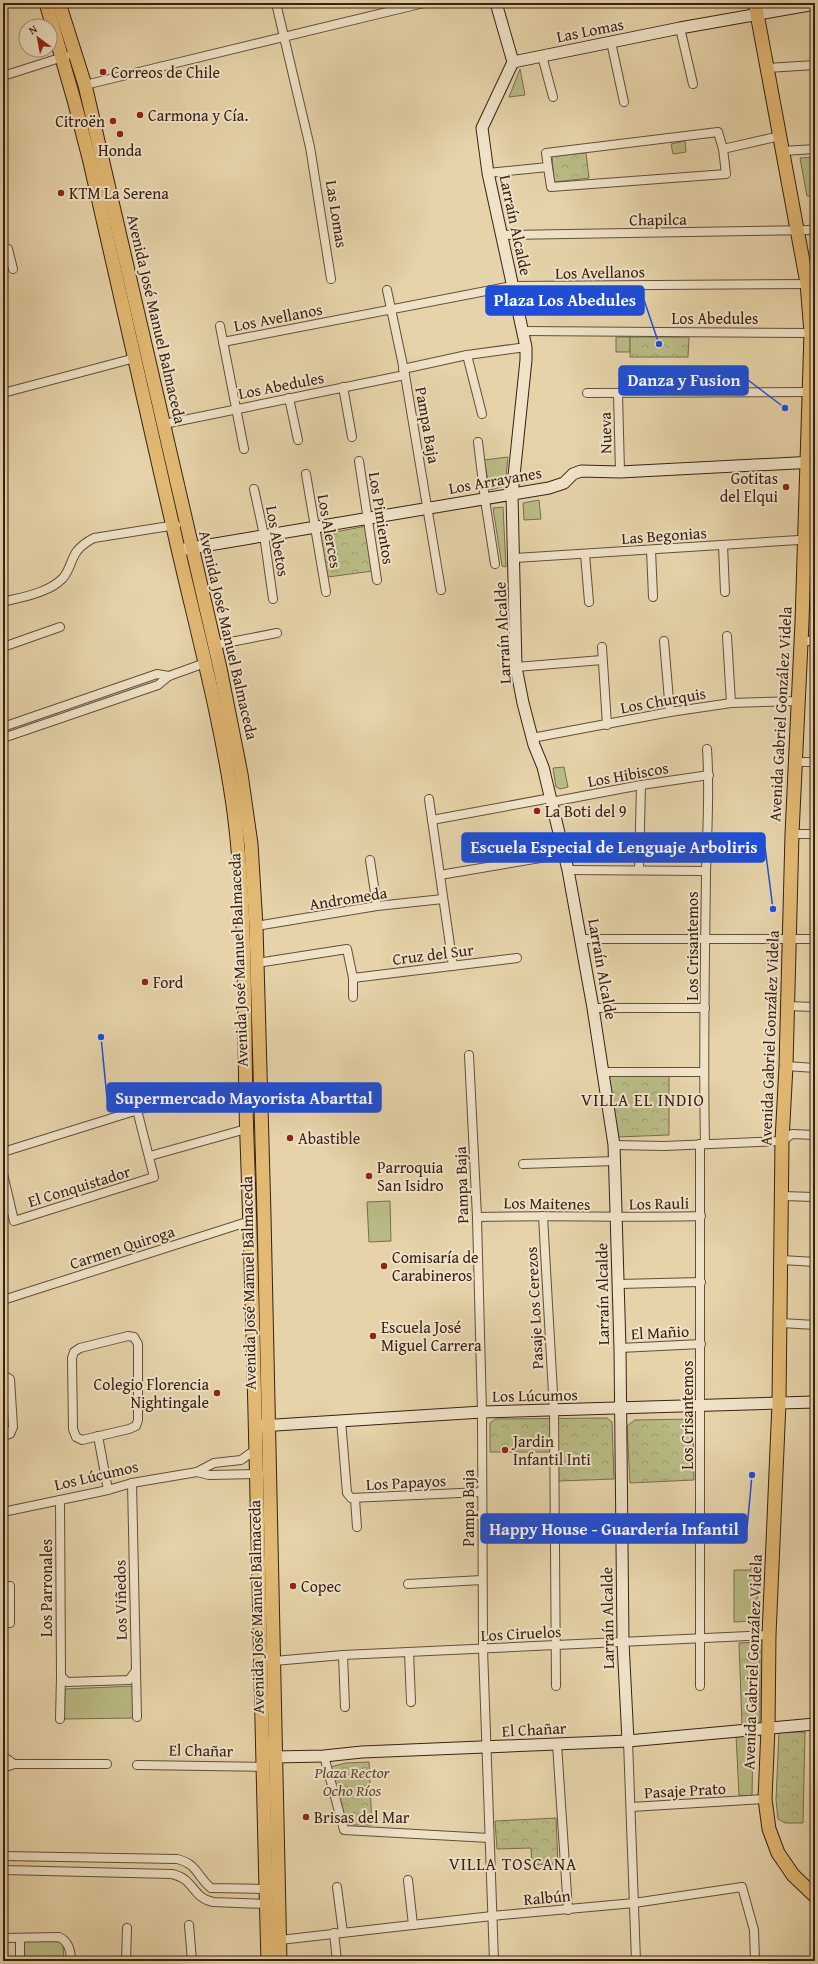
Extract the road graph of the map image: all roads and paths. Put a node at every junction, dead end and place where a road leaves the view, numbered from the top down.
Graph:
1 (46, 3) edge
2 (59, 3) edge
3 (276, 3) edge
4 (424, 3) edge
5 (496, 3) edge
6 (815, 4) edge
7 (756, 9) edge
8 (680, 28) junction
9 (283, 38) junction
10 (611, 42) junction
11 (68, 55) junction
12 (542, 56) junction
13 (512, 62) junction
14 (815, 65) edge
15 (767, 68) junction
16 (3, 76) edge
17 (693, 84) dead end
18 (84, 85) junction
19 (553, 97) dead end
20 (624, 102) dead end
21 (780, 136) junction
22 (815, 149) edge
23 (723, 150) junction
24 (782, 151) junction
25 (548, 167) junction
26 (488, 173) junction
27 (815, 230) edge
28 (797, 231) junction
29 (501, 235) junction
30 (3, 250) edge
31 (13, 269) dead end
32 (331, 279) dead end
33 (811, 284) edge
34 (512, 286) junction
35 (387, 290) dead end
36 (391, 310) junction
37 (220, 326) dead end
38 (523, 331) junction
39 (812, 333) junction
40 (223, 342) junction
41 (526, 347) junction
42 (467, 356) junction
43 (135, 358) junction
44 (404, 372) junction
45 (343, 387) junction
46 (811, 392) junction
47 (3, 393) edge
48 (587, 393) dead end
49 (618, 393) junction
50 (289, 398) junction
51 (235, 409) junction
52 (482, 414) dead end
53 (164, 424) junction
54 (352, 437) dead end
55 (298, 440) dead end
56 (478, 442) dead end
57 (244, 449) dead end
58 (359, 461) dead end
59 (811, 463) edge
60 (620, 472) junction
61 (306, 474) dead end
62 (254, 488) dead end
63 (512, 495) junction
64 (485, 500) junction
65 (428, 507) junction
66 (367, 517) junction
67 (187, 524) junction
68 (173, 526) junction
69 (315, 528) junction
70 (264, 535) junction
71 (810, 539) edge
72 (723, 545) junction
73 (192, 547) junction
74 (651, 550) junction
75 (179, 551) junction
76 (585, 554) junction
77 (515, 558) junction
78 (495, 564) dead end
79 (377, 580) dead end
80 (441, 590) dead end
81 (326, 592) dead end
82 (725, 592) dead end
83 (653, 596) dead end
84 (273, 599) dead end
85 (3, 602) edge
86 (589, 602) dead end
87 (60, 628) dead end
88 (277, 632) dead end
89 (727, 636) dead end
90 (815, 640) edge
91 (664, 641) dead end
92 (801, 642) junction
93 (215, 645) junction
94 (3, 647) edge
95 (602, 647) dead end
96 (602, 660) junction
97 (205, 662) junction
98 (516, 667) junction
99 (169, 676) junction
100 (82, 700) junction
101 (799, 701) junction
102 (731, 703) junction
103 (86, 710) junction
104 (670, 712) junction
105 (16, 723) junction
106 (607, 725) junction
107 (3, 728) edge
108 (19, 733) junction
109 (3, 738) edge
110 (532, 738) junction
111 (707, 749) dead end
112 (796, 762) junction
113 (815, 762) edge
114 (709, 775) junction
115 (641, 785) junction
116 (429, 799) dead end
117 (551, 800) junction
118 (432, 820) junction
119 (792, 834) junction
120 (815, 834) edge
121 (564, 854) junction
122 (370, 860) dead end
123 (568, 870) junction
124 (639, 870) junction
125 (706, 871) junction
126 (440, 875) junction
127 (443, 899) junction
128 (377, 906) junction
129 (256, 926) junction
130 (789, 938) junction
131 (582, 939) junction
132 (706, 939) junction
133 (815, 939) edge
134 (517, 958) dead end
135 (257, 963) junction
136 (453, 966) junction
137 (353, 978) junction
138 (353, 997) dead end
139 (787, 1006) junction
140 (815, 1007) edge
141 (594, 1008) junction
142 (705, 1008) junction
143 (469, 1055) dead end
144 (786, 1066) junction
145 (815, 1068) edge
146 (602, 1072) junction
147 (704, 1072) junction
148 (154, 1105) dead end
149 (137, 1110) junction
150 (246, 1129) junction
151 (815, 1135) edge
152 (782, 1141) junction
153 (703, 1144) junction
154 (614, 1145) junction
155 (3, 1152) edge
156 (150, 1156) junction
157 (616, 1160) junction
158 (523, 1164) dead end
159 (3, 1174) edge
160 (782, 1196) junction
161 (815, 1197) edge
162 (477, 1216) junction
163 (543, 1216) junction
164 (701, 1216) junction
165 (616, 1218) junction
166 (250, 1221) junction
167 (782, 1260) junction
168 (815, 1262) edge
169 (701, 1282) junction
170 (619, 1284) junction
171 (3, 1300) edge
172 (781, 1323) junction
173 (815, 1325) edge
174 (701, 1344) junction
175 (620, 1348) junction
176 (3, 1375) edge
177 (815, 1402) edge
178 (779, 1403) junction
179 (702, 1407) junction
180 (620, 1409) junction
181 (554, 1411) junction
182 (482, 1412) junction
183 (341, 1420) junction
184 (262, 1426) junction
185 (3, 1436) edge
186 (98, 1436) junction
187 (255, 1450) junction
188 (197, 1472) junction
189 (256, 1474) junction
190 (270, 1474) junction
191 (132, 1483) junction
192 (108, 1490) junction
193 (482, 1492) junction
194 (355, 1499) junction
195 (60, 1500) junction
196 (3, 1512) edge
197 (357, 1528) dead end
198 (482, 1580) junction
199 (408, 1584) dead end
200 (3, 1587) edge
201 (3, 1623) edge
202 (769, 1636) junction
203 (700, 1639) junction
204 (623, 1642) junction
205 (555, 1645) junction
206 (482, 1649) junction
207 (409, 1652) junction
208 (343, 1655) junction
209 (274, 1661) junction
210 (135, 1672) junction
211 (61, 1676) junction
212 (556, 1686) dead end
213 (700, 1686) dead end
214 (411, 1702) dead end
215 (345, 1707) dead end
216 (137, 1717) dead end
217 (60, 1719) dead end
218 (815, 1724) edge
219 (768, 1728) junction
220 (262, 1740) junction
221 (628, 1741) junction
222 (557, 1744) junction
223 (486, 1747) junction
224 (324, 1756) junction
225 (275, 1757) junction
226 (3, 1760) edge
227 (14, 1764) junction
228 (107, 1764) dead end
229 (137, 1765) dead end
230 (264, 1767) junction
231 (3, 1768) edge
232 (765, 1799) junction
233 (631, 1807) junction
234 (489, 1838) junction
235 (3, 1856) edge
236 (42, 1857) junction
237 (137, 1859) junction
238 (3, 1870) edge
239 (41, 1871) junction
240 (136, 1873) junction
241 (408, 1880) dead end
242 (337, 1887) dead end
243 (266, 1889) junction
244 (815, 1896) edge
245 (634, 1903) junction
246 (266, 1904) junction
247 (568, 1910) junction
248 (492, 1916) junction
249 (189, 1925) dead end
250 (413, 1925) junction
251 (127, 1928) dead end
252 (339, 1933) junction
253 (3, 1938) edge
254 (20, 1938) junction
255 (280, 1940) junction
256 (20, 1961) edge
257 (71, 1961) edge
258 (126, 1961) edge
259 (192, 1961) edge
260 (268, 1961) edge
261 (280, 1961) edge
262 (337, 1961) edge
263 (494, 1961) edge
264 (636, 1961) edge
265 (755, 1961) edge

1 - 11 main road, Avenida José Manuel Balmaceda
2 - 11 main road, Avenida José Manuel Balmaceda
3 - 9 street
4 - 9 street
5 - 13 street
6 - 7 street, Las Lomas
7 - 8 street, Las Lomas
7 - 15 main road, Avenida Gabriel González Videla
8 - 10 street, Las Lomas
8 - 17 street
9 - 18 street
9 - 32 street, Las Lomas
10 - 12 street, Las Lomas
10 - 20 street
11 - 16 street
11 - 18 main road, Avenida José Manuel Balmaceda
11 - 43 main road, Avenida José Manuel Balmaceda
12 - 13 street, Las Lomas
12 - 19 street
13 - 26 street, Larraín Alcalde
14 - 15 street
15 - 21 main road, Avenida Gabriel González Videla
18 - 53 main road, Avenida José Manuel Balmaceda
21 - 23 street
21 - 24 main road, Avenida Gabriel González Videla
22 - 24 street
23 - 25 street
23 - 25 street
24 - 28 main road, Avenida Gabriel González Videla
25 - 26 street
26 - 29 street, Larraín Alcalde
27 - 28 street, Chapilca
28 - 29 street, Chapilca
28 - 33 main road, Avenida Gabriel González Videla
29 - 34 street, Larraín Alcalde
30 - 31 street
33 - 34 street, Los Avellanos
33 - 39 main road, Avenida Gabriel González Videla
34 - 36 street, Los Avellanos
34 - 38 street, Larraín Alcalde
35 - 36 street, Pampa Baja
36 - 40 street, Los Avellanos
36 - 44 street, Pampa Baja
37 - 40 street
38 - 39 street, Los Abedules
38 - 41 street, Larraín Alcalde
39 - 46 main road, Avenida Gabriel González Videla
40 - 51 street
41 - 42 street, Los Abedules
41 - 63 street, Larraín Alcalde
42 - 44 street, Los Abedules
42 - 52 street
43 - 47 street
43 - 68 main road, Avenida José Manuel Balmaceda
44 - 45 street, Los Abedules
44 - 65 street, Pampa Baja
45 - 50 street, Los Abedules
45 - 54 street
46 - 49 street
46 - 59 main road, Avenida Gabriel González Videla
48 - 49 street
49 - 60 street, Nueva
50 - 51 street, Los Abedules
50 - 55 street
51 - 53 street, Los Abedules
51 - 57 street
53 - 67 main road, Avenida José Manuel Balmaceda
56 - 64 street
58 - 66 street, Los Pimientos
59 - 60 street, Los Arrayanes
59 - 71 main road, Avenida Gabriel González Videla
60 - 63 street, Los Arrayanes
61 - 69 street, Los Alerces
62 - 70 street, Los Abetos
63 - 64 street, Los Arrayanes
63 - 77 street, Larraín Alcalde
64 - 65 street, Los Arrayanes
64 - 78 street
65 - 66 street, Los Arrayanes
65 - 80 street, Pampa Baja
66 - 69 street, Los Arrayanes
66 - 79 street, Los Pimientos
67 - 68 street
67 - 73 main road, Avenida José Manuel Balmaceda
68 - 75 main road, Avenida José Manuel Balmaceda
68 - 85 street
69 - 70 street, Los Arrayanes
69 - 81 street, Los Alerces
70 - 73 street, Los Arrayanes
70 - 84 street, Los Abetos
71 - 72 street, Las Begonias
71 - 92 main road, Avenida Gabriel González Videla
72 - 74 street, Las Begonias
72 - 82 street
73 - 75 street, Los Arrayanes
73 - 93 main road, Avenida José Manuel Balmaceda
74 - 76 street, Las Begonias
74 - 83 street
75 - 97 main road, Avenida José Manuel Balmaceda
76 - 77 street, Las Begonias
76 - 86 street
77 - 98 street, Larraín Alcalde
87 - 94 street
88 - 93 street
89 - 102 street
90 - 92 street
91 - 104 street
92 - 101 main road, Avenida Gabriel González Videla
93 - 129 main road, Avenida José Manuel Balmaceda
95 - 96 street
96 - 98 street
96 - 106 street
97 - 99 street
97 - 150 main road, Avenida José Manuel Balmaceda
98 - 110 street, Larraín Alcalde
99 - 100 street
99 - 103 street
100 - 103 street
100 - 105 street
101 - 102 street, Los Churquis
101 - 112 main road, Avenida Gabriel González Videla
102 - 104 street, Los Churquis
103 - 108 street
104 - 106 street, Los Churquis
105 - 107 street
105 - 108 street
106 - 110 street, Los Churquis
108 - 109 street
110 - 117 street, Larraín Alcalde
111 - 114 street, Los Crisantemos
112 - 113 street
112 - 119 main road, Avenida Gabriel González Videla
114 - 115 street, Los Hibiscos
114 - 125 street, Los Crisantemos
115 - 117 street, Los Hibiscos
115 - 124 street
116 - 118 street
117 - 118 street, Los Hibiscos
117 - 121 street, Larraín Alcalde
118 - 126 street
119 - 120 street
119 - 130 main road, Avenida Gabriel González Videla
121 - 123 street, Larraín Alcalde
121 - 126 street
122 - 128 street
123 - 124 street
123 - 131 street, Larraín Alcalde
124 - 125 street
125 - 132 street, Los Crisantemos
126 - 127 street
127 - 128 street, Andromeda
127 - 136 street
128 - 129 street, Andromeda
129 - 135 main road, Avenida José Manuel Balmaceda
130 - 132 street
130 - 133 street
130 - 139 main road, Avenida Gabriel González Videla
131 - 132 street
131 - 141 street, Larraín Alcalde
132 - 142 street, Los Crisantemos
134 - 136 street, Cruz del Sur
135 - 137 street
135 - 184 main road, Avenida José Manuel Balmaceda
136 - 137 street, Cruz del Sur
137 - 138 street
139 - 140 street
139 - 144 main road, Avenida Gabriel González Videla
141 - 142 street
141 - 146 street, Larraín Alcalde
142 - 147 street, Los Crisantemos
143 - 162 street, Pampa Baja
144 - 145 street
144 - 152 main road, Avenida Gabriel González Videla
146 - 147 street
146 - 154 street, Larraín Alcalde
147 - 153 street, Los Crisantemos
148 - 149 street
149 - 155 street
149 - 156 street, El Conquistador
150 - 156 street, El Conquistador
150 - 166 main road, Avenida José Manuel Balmaceda
151 - 152 street
152 - 153 street
152 - 160 main road, Avenida Gabriel González Videla
153 - 154 street
153 - 164 street, Los Crisantemos
154 - 157 street, Larraín Alcalde
156 - 159 street, El Conquistador
157 - 158 street
157 - 165 street, Larraín Alcalde
160 - 161 street
160 - 167 main road, Avenida Gabriel González Videla
162 - 163 street, Los Maitenes
162 - 182 street, Pampa Baja
163 - 165 street, Los Maitenes
163 - 181 street, Pasaje Los Cerezos
164 - 165 street, Los Rauli
164 - 169 street, Los Crisantemos
165 - 170 street, Larraín Alcalde
166 - 171 street, Carmen Quiroga
166 - 184 main road, Avenida José Manuel Balmaceda
167 - 168 street
167 - 172 main road, Avenida Gabriel González Videla
169 - 170 street
169 - 174 street, Los Crisantemos
170 - 175 street, Larraín Alcalde
172 - 173 street
172 - 178 main road, Avenida Gabriel González Videla
174 - 175 street, El Mañio
174 - 179 street, Los Crisantemos
175 - 180 street, Larraín Alcalde
176 - 185 street
177 - 178 street, Los Lúcumos
178 - 179 street, Los Lúcumos
178 - 202 main road, Avenida Gabriel González Videla
179 - 180 street, Los Lúcumos
179 - 203 street, Los Crisantemos
180 - 181 street, Los Lúcumos
180 - 204 street, Larraín Alcalde
181 - 182 street, Los Lúcumos
181 - 205 street, Pasaje Los Cerezos
182 - 183 street, Los Lúcumos
182 - 193 street, Pampa Baja
183 - 184 street, Los Lúcumos
183 - 194 street, Los Papayos
184 - 187 main road, Avenida José Manuel Balmaceda
184 - 190 main road, Avenida José Manuel Balmaceda
186 - 186 street
186 - 192 street
187 - 188 street, Los Lúcumos
187 - 189 main road, Avenida José Manuel Balmaceda
188 - 189 street, Los Lúcumos
188 - 191 street, Los Lúcumos
189 - 190 street, Los Lúcumos
189 - 220 main road, Avenida José Manuel Balmaceda
190 - 209 main road, Avenida José Manuel Balmaceda
191 - 192 street, Los Lúcumos
191 - 210 street, Los Viñedos
192 - 195 street, Los Lúcumos
193 - 194 street, Los Papayos
193 - 198 street, Pampa Baja
194 - 197 street, Los Papayos
195 - 196 street, Los Lúcumos
195 - 211 street, Los Parronales
198 - 199 street
198 - 206 street, Pampa Baja
200 - 201 street
202 - 203 street, Los Ciruelos
202 - 219 main road, Avenida Gabriel González Videla
203 - 204 street, Los Ciruelos
203 - 213 street, Los Crisantemos
204 - 205 street, Los Ciruelos
204 - 221 street, Larraín Alcalde
205 - 206 street, Los Ciruelos
205 - 212 street, Pasaje Los Cerezos
206 - 207 street, Los Ciruelos
206 - 223 street, Pampa Baja
207 - 208 street, Los Ciruelos
207 - 214 street
208 - 209 street, Los Ciruelos
208 - 215 street
209 - 225 main road, Avenida José Manuel Balmaceda
210 - 211 street
210 - 216 street, Los Viñedos
211 - 217 street, Los Parronales
218 - 219 street, El Chañar
219 - 221 street, El Chañar
219 - 232 main road, Avenida Gabriel González Videla
220 - 225 street
220 - 230 main road, Avenida José Manuel Balmaceda
221 - 222 street, El Chañar
221 - 233 street, Larraín Alcalde
222 - 223 street, El Chañar
222 - 247 street
223 - 224 street, El Chañar
223 - 234 street, Pampa Baja
224 - 225 street, El Chañar
224 - 234 street
225 - 255 main road, Avenida José Manuel Balmaceda
226 - 227 street
227 - 228 street
227 - 231 street
229 - 230 street, El Chañar
230 - 243 main road, Avenida José Manuel Balmaceda
232 - 233 street, Pasaje Prato
232 - 244 main road, Avenida Gabriel González Videla
233 - 245 street, Larraín Alcalde
234 - 248 street, Pampa Baja
235 - 236 street
236 - 237 street
236 - 239 street
237 - 240 street
237 - 243 street
238 - 239 street
239 - 240 street
240 - 246 street
241 - 250 street
242 - 252 street
243 - 246 main road, Avenida José Manuel Balmaceda
245 - 247 street, Ralbún
245 - 264 street, Larraín Alcalde
245 - 265 street, Ralbún
246 - 260 main road, Avenida José Manuel Balmaceda
247 - 248 street, Ralbún
248 - 250 street, Ralbún
248 - 263 street, Pampa Baja
249 - 259 street
250 - 252 street, Ralbún
251 - 258 street
252 - 255 street, Ralbún
252 - 262 street
253 - 254 street
254 - 256 street
254 - 257 street
255 - 261 main road, Avenida José Manuel Balmaceda

